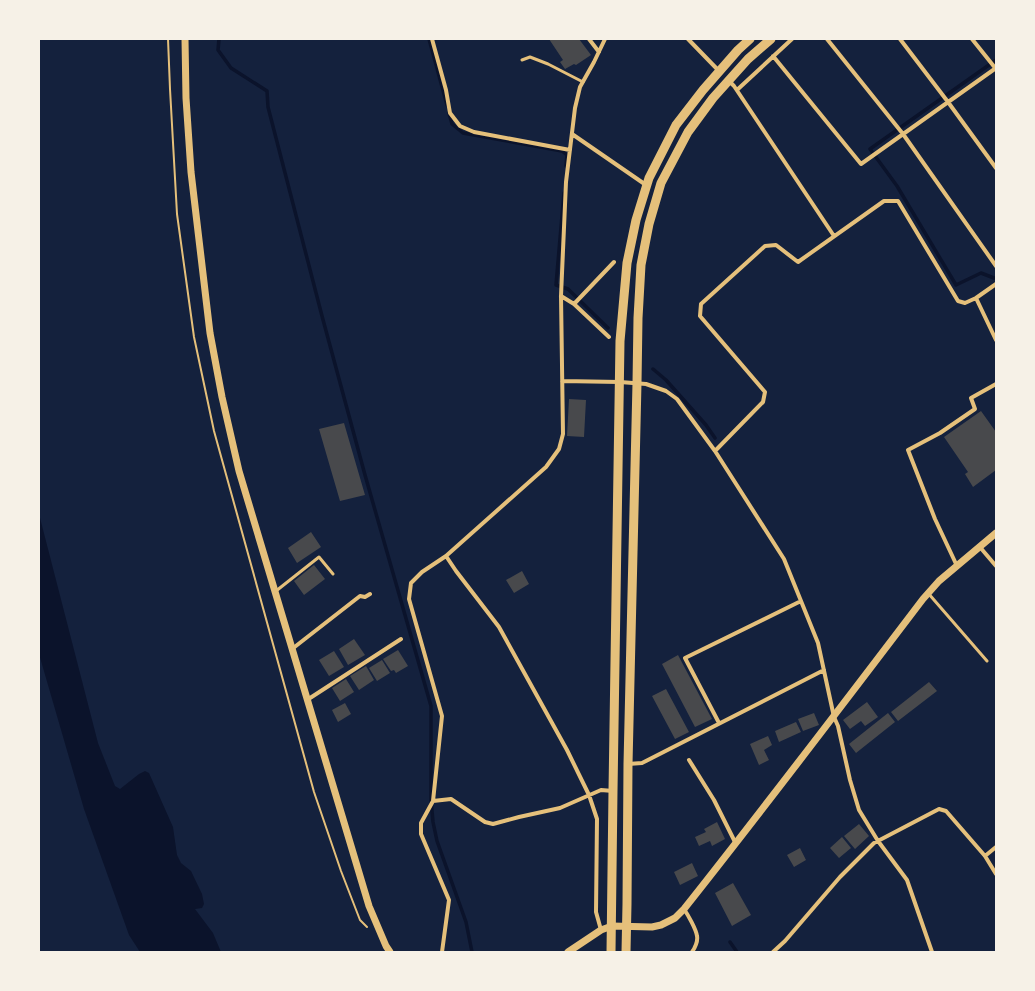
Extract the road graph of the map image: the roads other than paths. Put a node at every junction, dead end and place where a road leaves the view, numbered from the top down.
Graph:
1 (185, 39) edge
2 (432, 39) edge
3 (589, 39) edge
4 (605, 39) edge
5 (688, 39) edge
6 (750, 39) edge
7 (771, 39) edge
8 (792, 39) edge
9 (827, 39) edge
10 (900, 39) edge
11 (972, 39) edge
12 (599, 52) junction
13 (773, 56) junction
14 (522, 60) dead end
15 (994, 66) edge
16 (719, 71) junction
17 (729, 80) junction
18 (583, 82) junction
19 (737, 90) junction
20 (946, 98) junction
21 (900, 130) junction
22 (572, 134) junction
23 (570, 150) junction
24 (996, 168) edge
25 (646, 185) junction
26 (834, 236) junction
27 (614, 262) dead end
28 (996, 266) edge
29 (996, 284) edge
30 (561, 296) junction
31 (976, 298) junction
32 (576, 301) junction
33 (609, 337) dead end
34 (996, 340) edge
35 (562, 381) junction
36 (620, 382) junction
37 (637, 383) junction
38 (996, 384) edge
39 (715, 451) junction
40 (996, 532) edge
41 (980, 546) junction
42 (446, 556) junction
43 (957, 566) junction
44 (996, 566) edge
45 (333, 574) dead end
46 (275, 592) junction
47 (928, 593) junction
48 (370, 594) dead end
49 (801, 601) junction
50 (401, 639) dead end
51 (292, 649) junction
52 (987, 661) dead end
53 (824, 670) junction
54 (307, 700) junction
55 (834, 717) junction
56 (720, 723) junction
57 (689, 760) dead end
58 (628, 764) junction
59 (613, 790) junction
60 (590, 795) junction
61 (433, 801) junction
62 (878, 841) junction
63 (736, 844) junction
64 (996, 847) edge
65 (985, 856) junction
66 (996, 874) edge
67 (684, 909) junction
68 (612, 926) junction
69 (626, 927) junction
70 (601, 930) junction
71 (588, 938) junction
72 (390, 952) edge
73 (442, 952) edge
74 (568, 952) edge
75 (578, 952) edge
76 (611, 952) edge
77 (626, 952) edge
78 (692, 952) edge
79 (773, 952) edge
80 (932, 952) edge

1 - 46 street
2 - 23 street
3 - 12 street
4 - 12 street
5 - 16 street
6 - 16 main road
7 - 17 main road
8 - 13 street
9 - 21 street
10 - 20 street
11 - 15 street
12 - 18 street
13 - 19 street
13 - 21 street
14 - 18 lane
15 - 20 street
16 - 25 main road
17 - 19 street
17 - 37 main road
18 - 22 street
19 - 26 street
20 - 21 street
20 - 24 street
21 - 28 street
22 - 23 street
22 - 25 street
23 - 30 street
25 - 36 main road
26 - 31 street
26 - 39 street
27 - 32 street
29 - 31 street
30 - 32 street
30 - 35 street
31 - 34 street
32 - 33 street
35 - 36 street
35 - 42 street
36 - 37 street
36 - 59 main road
37 - 39 street
37 - 58 main road
38 - 43 street
39 - 49 street
40 - 41 street
41 - 43 street
41 - 44 street
42 - 60 street
42 - 61 street
43 - 47 street
45 - 46 lane
46 - 51 street
47 - 52 lane
47 - 55 street
48 - 51 street
49 - 53 street
49 - 56 street
50 - 54 street
51 - 54 street
53 - 55 street
53 - 56 street
54 - 72 street
55 - 62 street
55 - 63 street
56 - 58 street
57 - 63 street
58 - 69 main road
59 - 60 street
59 - 68 main road
60 - 61 street
60 - 70 street
61 - 73 street
62 - 65 street
62 - 79 street
62 - 80 street
63 - 67 street
64 - 65 street
65 - 66 street
67 - 69 street
67 - 78 street
68 - 69 street
68 - 70 street
68 - 76 main road
69 - 77 main road
70 - 71 street
71 - 74 street
71 - 75 street

